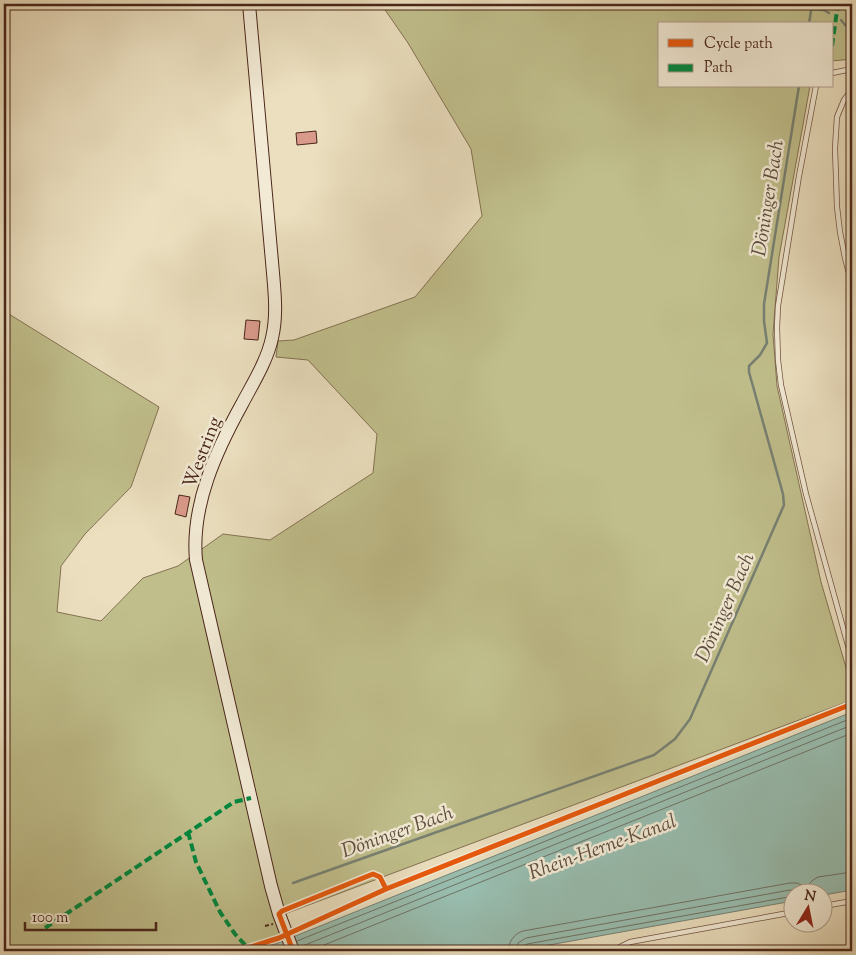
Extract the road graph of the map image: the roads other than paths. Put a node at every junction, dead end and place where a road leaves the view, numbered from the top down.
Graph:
1 (250, 4) edge
2 (852, 69) edge
3 (834, 73) edge
4 (816, 88) edge
5 (852, 89) edge
6 (852, 285) edge
7 (852, 660) edge
8 (852, 901) edge
9 (834, 904) edge
10 (784, 914) edge
11 (293, 951) edge
12 (612, 951) edge

1 - 11 main road, Westring
2 - 3 lane
4 - 7 lane
5 - 6 lane
8 - 9 lane
10 - 12 lane

